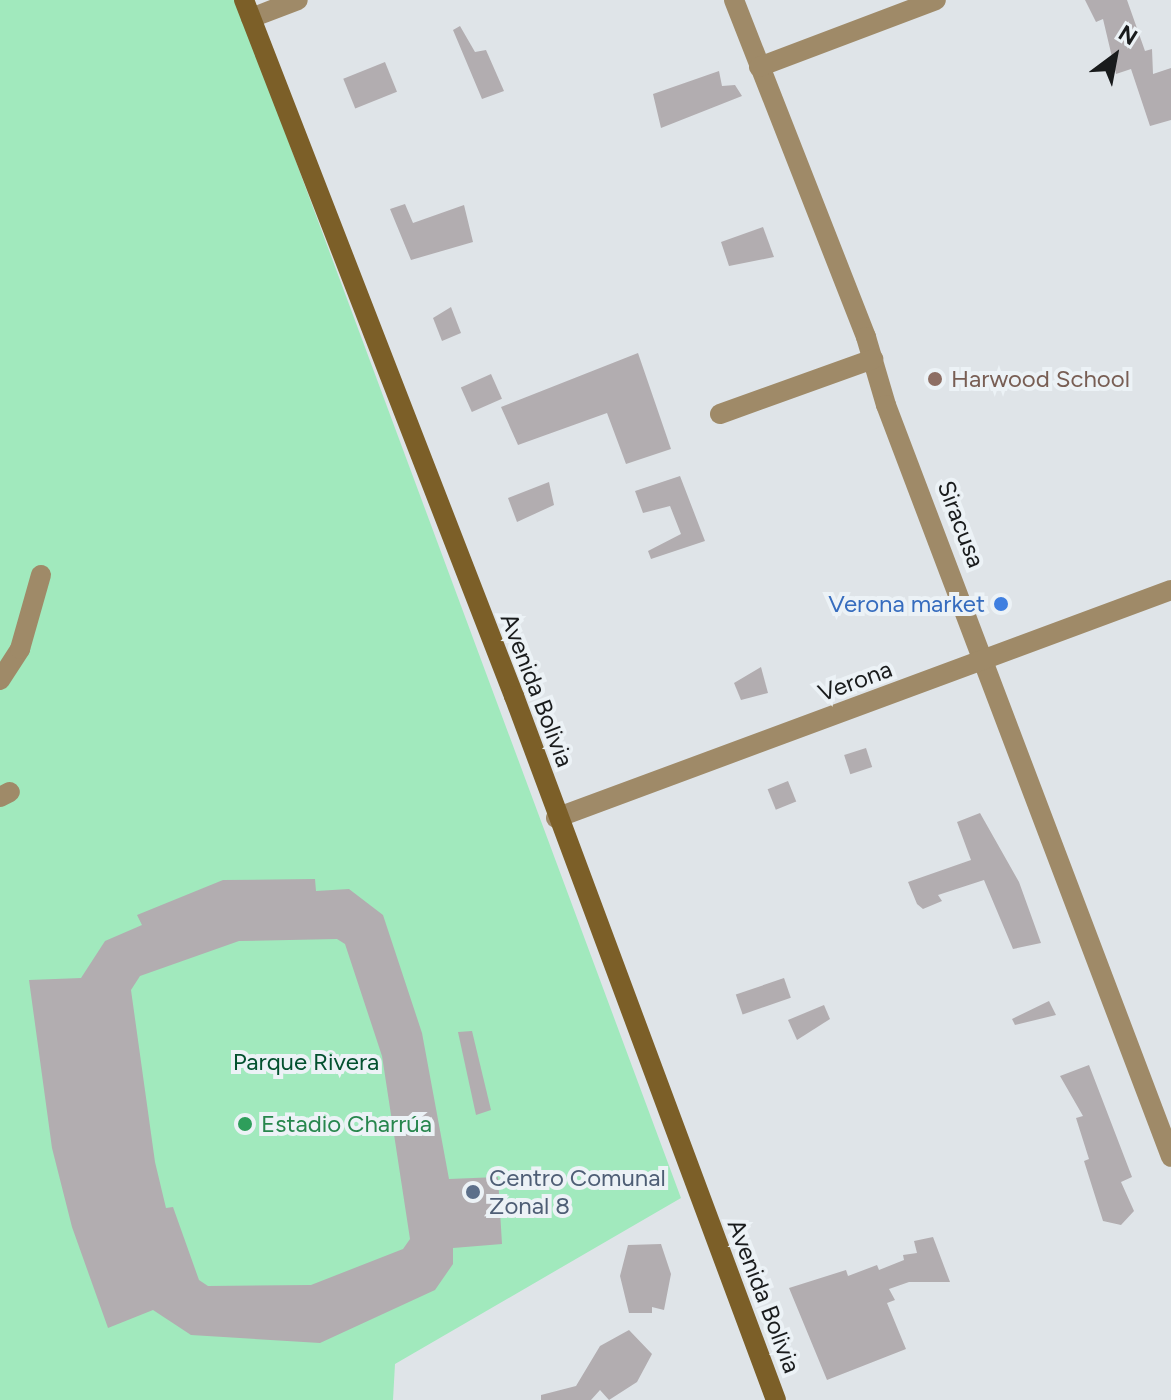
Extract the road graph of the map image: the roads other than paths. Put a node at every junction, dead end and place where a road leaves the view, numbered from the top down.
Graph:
1 (298, 0) edge
2 (734, 0) edge
3 (936, 0) edge
4 (247, 9) edge
5 (759, 67) junction
6 (873, 359) junction
7 (720, 414) dead end
8 (41, 575) dead end
9 (1171, 590) edge
10 (985, 661) junction
11 (0, 680) edge
12 (556, 818) junction
13 (1171, 1157) edge
14 (776, 1400) edge

1 - 4 street
2 - 5 street, Siracusa
3 - 5 street
4 - 12 street, Avenida Bolivia
5 - 6 street, Siracusa
6 - 7 street
6 - 10 street, Siracusa
8 - 11 street
9 - 10 street, Verona
10 - 12 street, Verona
10 - 13 street, Siracusa
12 - 14 street, Avenida Bolivia

